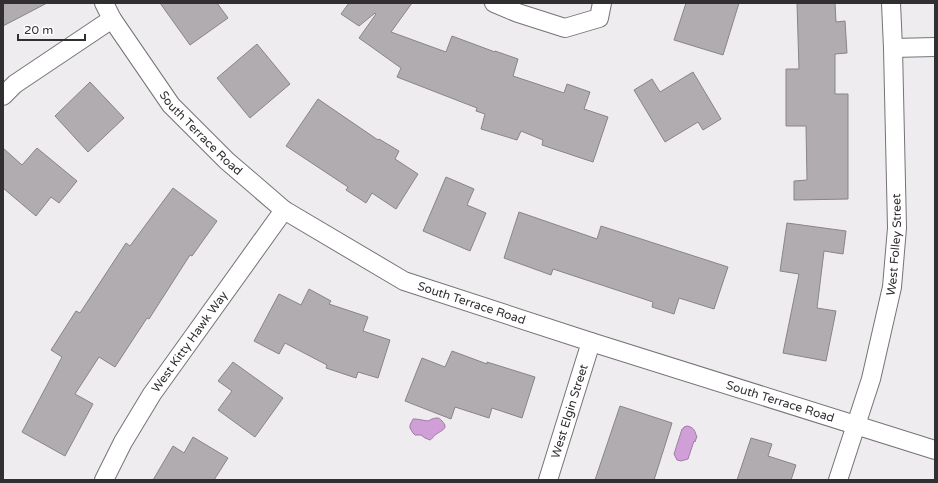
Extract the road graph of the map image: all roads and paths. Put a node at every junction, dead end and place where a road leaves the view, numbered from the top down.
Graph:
1 (104, 3) edge
2 (494, 3) edge
3 (891, 3) edge
4 (600, 10) edge
5 (112, 19) junction
6 (935, 47) edge
7 (893, 48) junction
8 (3, 96) edge
9 (284, 210) junction
10 (591, 342) junction
11 (856, 425) junction
12 (935, 450) edge
13 (104, 480) edge
14 (548, 480) edge
15 (838, 480) edge

1 - 5 street, South Terrace Road
2 - 4 street
3 - 7 street, West Folley Street
5 - 8 street
5 - 9 street, South Terrace Road
6 - 7 street
7 - 11 street, West Folley Street
9 - 10 street, South Terrace Road
9 - 13 street, West Kitty Hawk Way
10 - 11 street, South Terrace Road
10 - 14 street, West Elgin Street
11 - 12 street, South Terrace Road
11 - 15 street, West Folley Street

